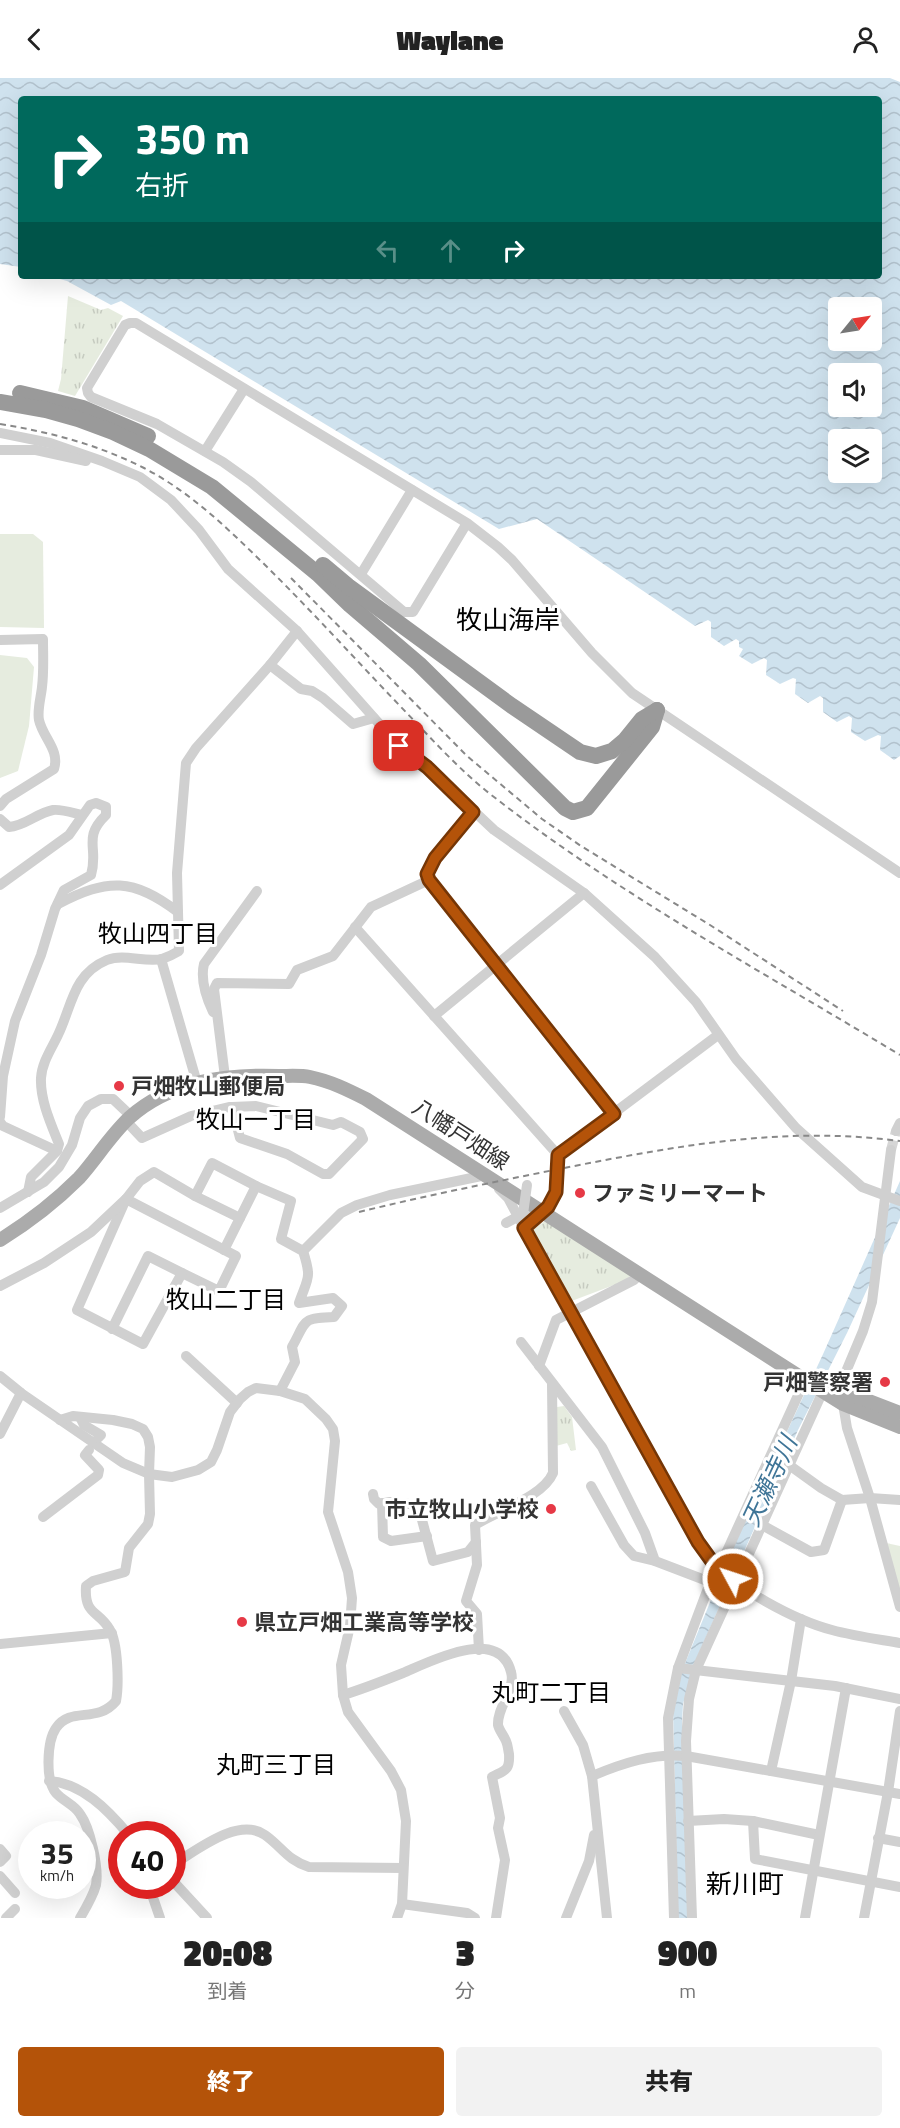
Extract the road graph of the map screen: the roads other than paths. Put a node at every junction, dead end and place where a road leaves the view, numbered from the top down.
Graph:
1 (244, 389) junction
2 (0, 391) edge
3 (0, 402) edge
4 (0, 433) edge
5 (0, 450) edge
6 (205, 451) junction
7 (121, 468) junction
8 (412, 490) junction
9 (467, 524) junction
10 (354, 580) junction
11 (297, 631) junction
12 (0, 640) edge
13 (270, 665) junction
14 (657, 710) junction
15 (374, 718) junction
16 (0, 806) edge
17 (473, 812) junction
18 (82, 815) junction
19 (0, 819) edge
20 (900, 873) edge
21 (429, 880) junction
22 (0, 885) edge
23 (257, 891) dead end
24 (584, 893) junction
25 (58, 904) junction
26 (178, 912) junction
27 (355, 927) junction
28 (161, 959) junction
29 (496, 965) junction
30 (434, 1016) junction
31 (217, 1020) junction
32 (718, 1035) junction
33 (225, 1073) junction
34 (196, 1079) junction
35 (232, 1107) junction
36 (614, 1114) junction
37 (128, 1116) junction
38 (0, 1120) edge
39 (891, 1150) tunnel mouth
40 (57, 1151) junction
41 (558, 1155) junction
42 (486, 1175) junction
43 (527, 1185) dead end
44 (256, 1186) junction
45 (28, 1192) junction
46 (195, 1196) junction
47 (892, 1198) edge
48 (126, 1199) junction
49 (0, 1208) edge
50 (537, 1213) junction
51 (240, 1218) junction
52 (506, 1223) dead end
53 (524, 1228) junction
54 (0, 1231) edge
55 (0, 1239) edge
56 (224, 1250) junction
57 (303, 1251) junction
58 (182, 1273) junction
59 (640, 1274) junction
60 (0, 1286) edge
61 (569, 1312) junction
62 (112, 1329) junction
63 (521, 1342) dead end
64 (186, 1356) dead end
65 (539, 1366) junction
66 (0, 1377) edge
67 (807, 1378) junction
68 (552, 1384) junction
69 (822, 1387) junction
70 (280, 1390) junction
71 (21, 1393) junction
72 (843, 1398) junction
73 (237, 1402) junction
74 (900, 1413) edge
75 (80, 1417) junction
76 (60, 1420) junction
77 (900, 1426) edge
78 (0, 1434) edge
79 (98, 1438) dead end
80 (89, 1450) dead end
81 (789, 1465) junction
82 (149, 1474) junction
83 (591, 1486) dead end
84 (373, 1494) dead end
85 (870, 1498) junction
86 (842, 1500) junction
87 (900, 1500) edge
88 (382, 1503) junction
89 (43, 1517) dead end
90 (762, 1525) junction
91 (427, 1536) junction
92 (477, 1541) junction
93 (655, 1561) junction
94 (718, 1568) junction
95 (734, 1580) junction
96 (710, 1582) junction
97 (900, 1606) edge
98 (801, 1618) junction
99 (112, 1633) junction
100 (900, 1643) edge
101 (0, 1644) edge
102 (478, 1650) junction
103 (678, 1668) junction
104 (696, 1671) junction
105 (791, 1681) junction
106 (846, 1688) junction
107 (342, 1695) junction
108 (900, 1699) edge
109 (564, 1711) dead end
110 (900, 1711) edge
111 (897, 1745) edge
112 (668, 1754) junction
113 (686, 1755) junction
114 (771, 1771) junction
115 (592, 1776) junction
116 (49, 1781) junction
117 (828, 1781) junction
118 (888, 1792) junction
119 (900, 1794) edge
120 (116, 1821) edge
121 (688, 1821) junction
122 (753, 1821) junction
123 (597, 1823) junction
124 (819, 1834) junction
125 (878, 1838) junction
126 (900, 1842) edge
127 (0, 1849) edge
128 (186, 1857) edge
129 (0, 1862) edge
130 (403, 1868) junction
131 (813, 1871) junction
132 (0, 1875) edge
133 (871, 1882) junction
134 (900, 1887) edge
135 (15, 1893) dead end
136 (186, 1895) edge
137 (153, 1899) edge
138 (402, 1904) junction
139 (15, 1909) dead end
140 (6, 1918) edge
141 (80, 1918) edge
142 (160, 1918) edge
143 (207, 1918) edge
144 (396, 1918) edge
145 (475, 1918) edge
146 (496, 1918) edge
147 (566, 1918) edge
148 (607, 1918) edge
149 (674, 1918) edge
150 (693, 1918) edge
151 (805, 1918) edge
152 (864, 1918) edge

1 - 6 street
1 - 6 street
1 - 8 street
2 - 10 highway
3 - 14 highway
4 - 7 street
5 - 7 street
6 - 10 street
7 - 11 street
8 - 9 street
8 - 10 street
9 - 10 street
9 - 14 street
10 - 14 highway
11 - 13 street
11 - 15 street
12 - 16 street
13 - 15 street
13 - 26 street
14 - 20 street
15 - 17 street
17 - 21 street
17 - 24 street
18 - 19 street
18 - 22 street
18 - 25 street
21 - 27 street
21 - 29 street
23 - 31 street
24 - 29 street
24 - 32 street
25 - 26 street
25 - 38 street
26 - 28 street
27 - 30 street
27 - 31 street
28 - 34 street
28 - 40 street
29 - 30 street
29 - 36 street
30 - 41 street
31 - 33 street
32 - 36 street
32 - 47 street
33 - 34 main road, 八幡戸畑線
33 - 42 main road, 八幡戸畑線
33 - 50 main road, 八幡戸畑線
34 - 37 main road, 八幡戸畑線
35 - 35 street
35 - 37 street
36 - 41 street
37 - 45 street
37 - 54 main road, 八幡戸畑線
37 - 55 main road, 八幡戸畑線
38 - 40 street
39 - 47 street
40 - 45 street
41 - 50 street
42 - 50 main road, 八幡戸畑線
42 - 53 street
42 - 57 street
43 - 50 street, bridge
44 - 46 street
44 - 51 street
44 - 57 street
45 - 49 street
46 - 48 street
46 - 51 street
47 - 72 street
48 - 56 street
48 - 60 street
48 - 62 street
50 - 52 street, bridge
50 - 53 street
50 - 59 main road, 八幡戸畑線
50 - 67 main road, 八幡戸畑線
51 - 56 street
53 - 61 street
56 - 58 street
57 - 70 street
58 - 62 street
58 - 62 street
59 - 61 street
59 - 67 main road, 八幡戸畑線
61 - 65 street
61 - 94 street
63 - 65 street
64 - 73 street
65 - 68 street
66 - 71 street
67 - 69 main road, 八幡戸畑線
67 - 94 street
68 - 92 street
68 - 93 street
69 - 72 main road, 八幡戸畑線
69 - 81 street
70 - 73 street
70 - 107 street
71 - 76 street
71 - 78 street
72 - 74 main road, 八幡戸畑線
72 - 77 main road, 八幡戸畑線
72 - 85 street
73 - 82 street
75 - 76 street
75 - 79 street
75 - 82 street
76 - 82 street
80 - 89 street
81 - 86 street
81 - 90 street
82 - 99 street
83 - 93 street
84 - 88 street
85 - 86 street
85 - 87 street
85 - 97 street
86 - 90 street
88 - 91 street
88 - 91 street
90 - 95 street
91 - 92 street
92 - 102 street
93 - 96 street
94 - 95 street
94 - 96 street
95 - 98 street
95 - 104 street
96 - 103 street
98 - 100 street
98 - 105 street
99 - 101 street
99 - 116 street
102 - 107 street
102 - 146 street
103 - 104 street
103 - 112 street
104 - 105 street
104 - 113 street
105 - 106 street
105 - 114 street
106 - 108 street
106 - 117 street
107 - 130 street
109 - 115 street
110 - 111 street
111 - 118 street
112 - 113 street
112 - 115 street
112 - 149 street
113 - 114 street
113 - 121 street
114 - 117 street
115 - 123 street
116 - 120 street
116 - 141 street
117 - 118 street
117 - 124 street
118 - 119 street
118 - 125 street
121 - 122 street
121 - 150 street
122 - 124 street
122 - 131 street
123 - 147 street
123 - 148 street
124 - 131 street
125 - 126 street
125 - 133 street
127 - 129 street
128 - 130 street
130 - 138 street
131 - 133 street
131 - 151 street
132 - 135 street
133 - 134 street
133 - 152 street
136 - 143 street
137 - 142 street
138 - 144 street
138 - 145 street
139 - 140 street

